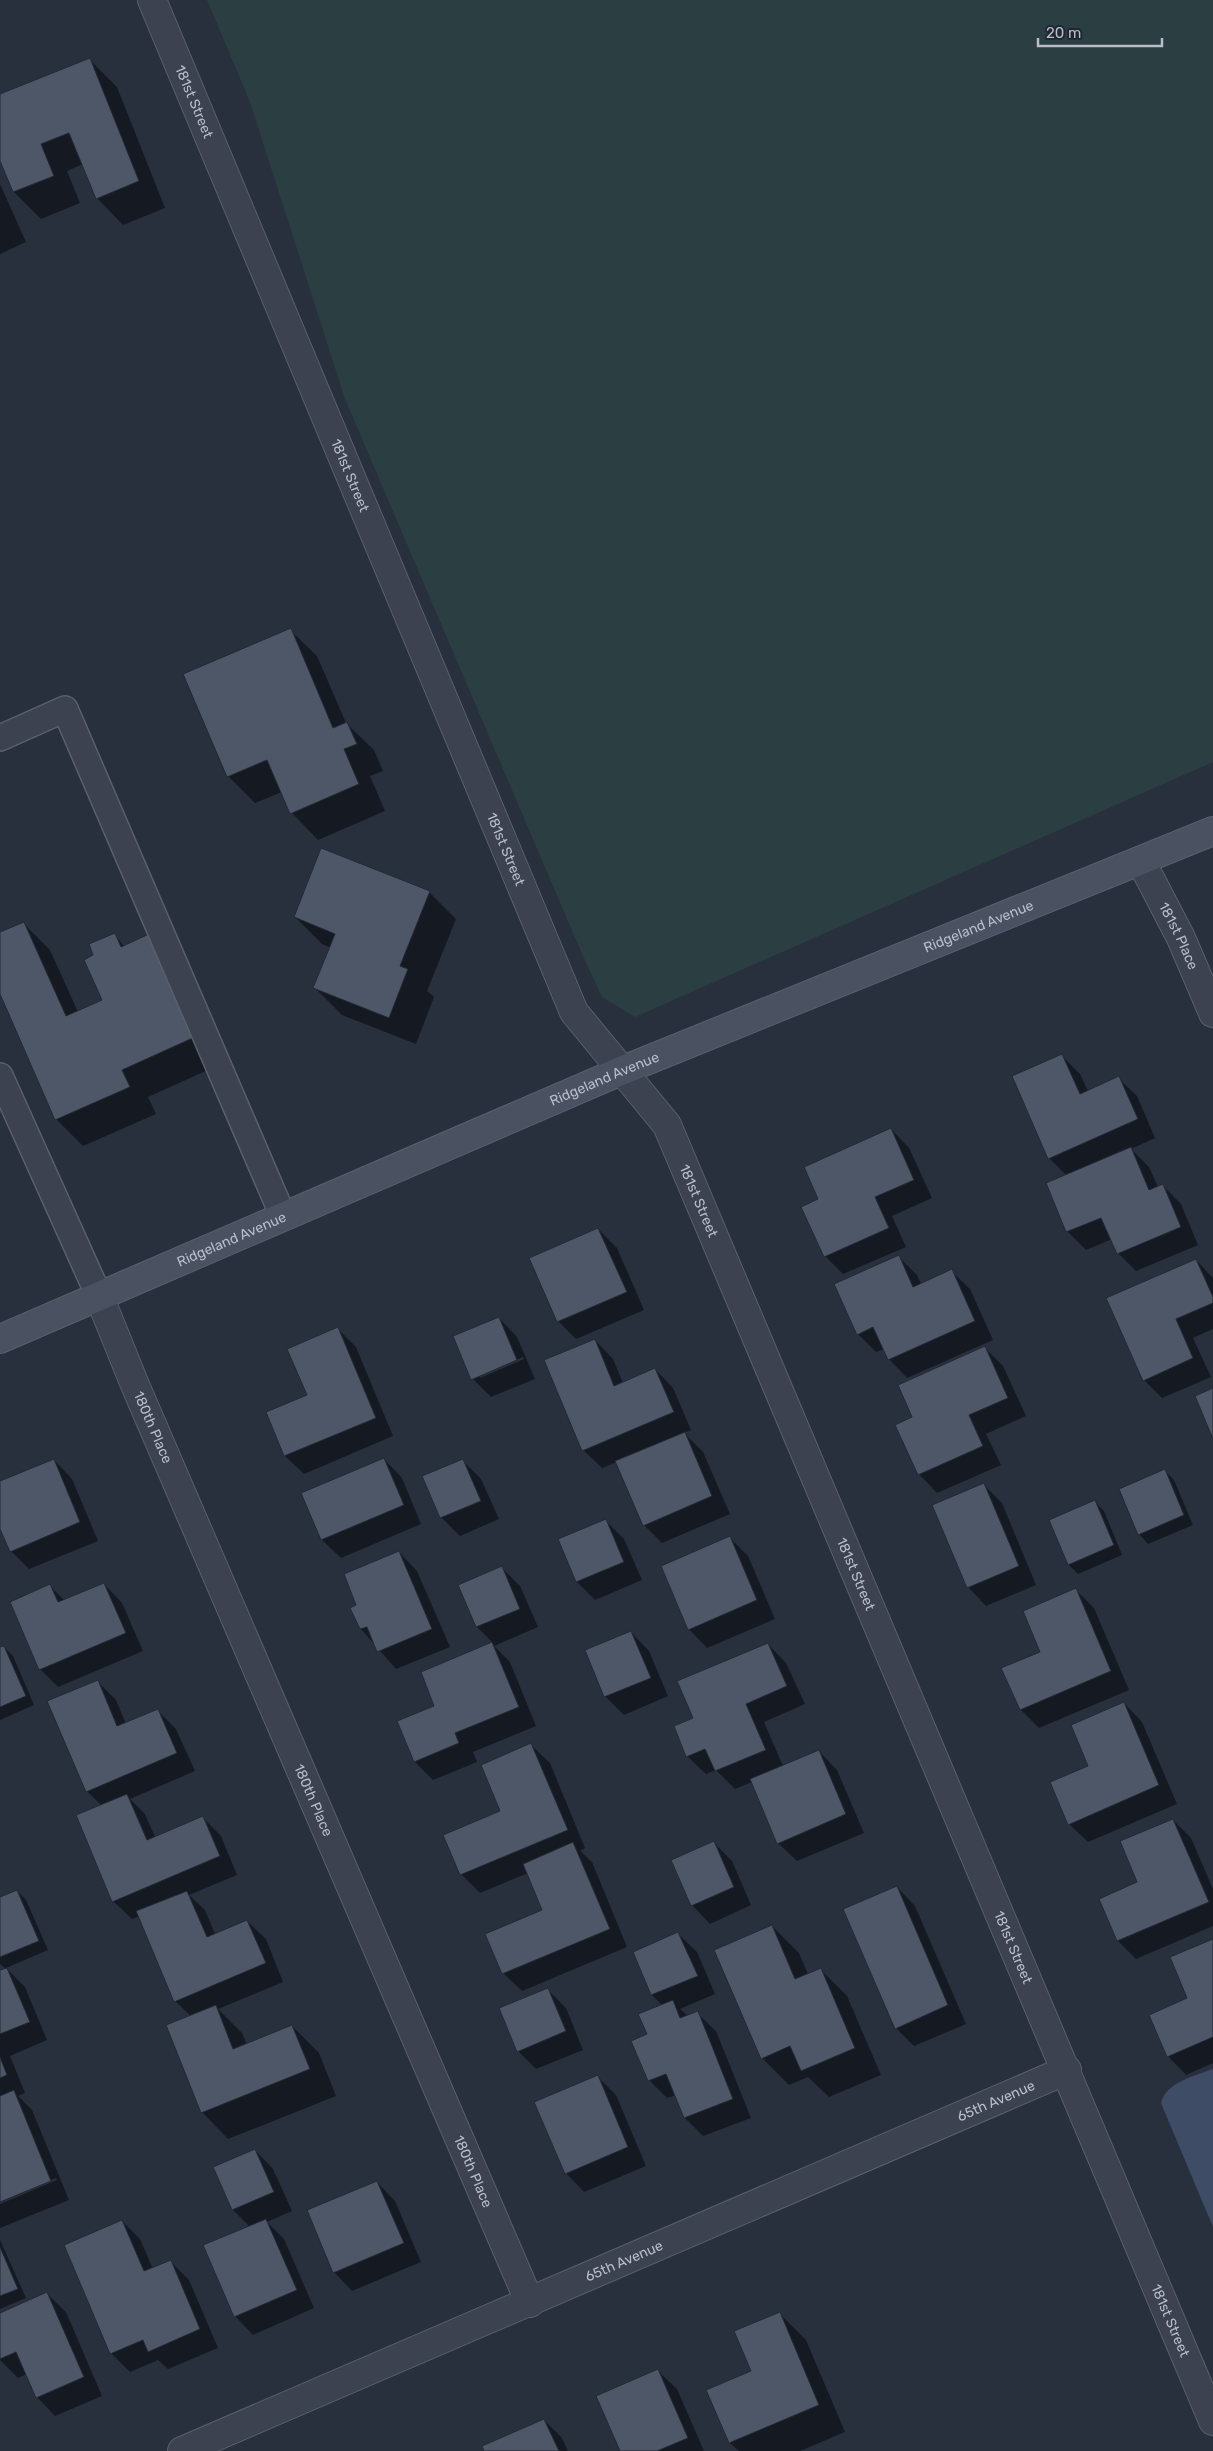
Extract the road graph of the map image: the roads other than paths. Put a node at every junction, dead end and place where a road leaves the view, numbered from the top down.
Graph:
1 (152, 0) edge
2 (0, 738) edge
3 (1213, 831) edge
4 (1141, 861) junction
5 (1213, 1013) edge
6 (621, 1070) junction
7 (0, 1076) edge
8 (283, 1216) junction
9 (99, 1296) junction
10 (0, 1339) edge
11 (1067, 2070) junction
12 (530, 2303) junction
13 (1210, 2406) edge
14 (182, 2451) edge

1 - 6 street, 181st Street
2 - 8 lane
3 - 4 street, Ridgeland Avenue
4 - 5 street, 181st Place
4 - 6 street, Ridgeland Avenue
6 - 8 street, Ridgeland Avenue
6 - 11 street, 181st Street
7 - 9 lane
8 - 9 street, Ridgeland Avenue
9 - 10 street, Ridgeland Avenue
9 - 12 street, 180th Place
11 - 12 street, 65th Avenue
11 - 13 street, 181st Street
12 - 14 street, 65th Avenue

